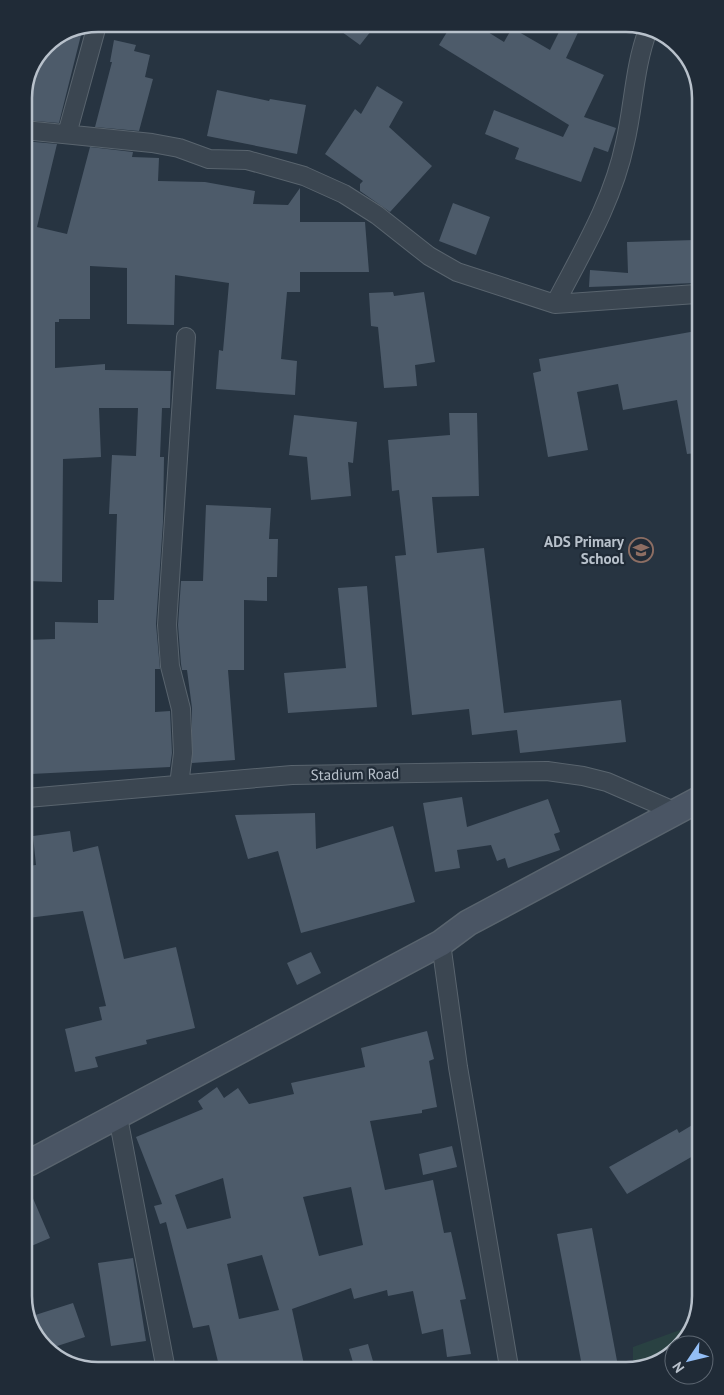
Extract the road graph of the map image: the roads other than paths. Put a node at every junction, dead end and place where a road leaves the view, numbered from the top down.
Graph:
1 (94, 33) edge
2 (646, 36) edge
3 (33, 131) edge
4 (67, 134) junction
5 (692, 294) edge
6 (555, 304) junction
7 (186, 337) dead end
8 (179, 785) junction
9 (32, 798) edge
10 (692, 803) edge
11 (676, 812) junction
12 (441, 943) junction
13 (118, 1117) junction
14 (32, 1161) edge
15 (164, 1362) edge
16 (508, 1362) edge

1 - 4 street
2 - 6 street
3 - 4 street
4 - 6 street
5 - 6 street
7 - 8 street
8 - 9 street, Stadium Road
8 - 11 street, Stadium Road
10 - 11 main road
11 - 12 main road
12 - 13 main road
12 - 16 street
13 - 14 main road
13 - 15 street

